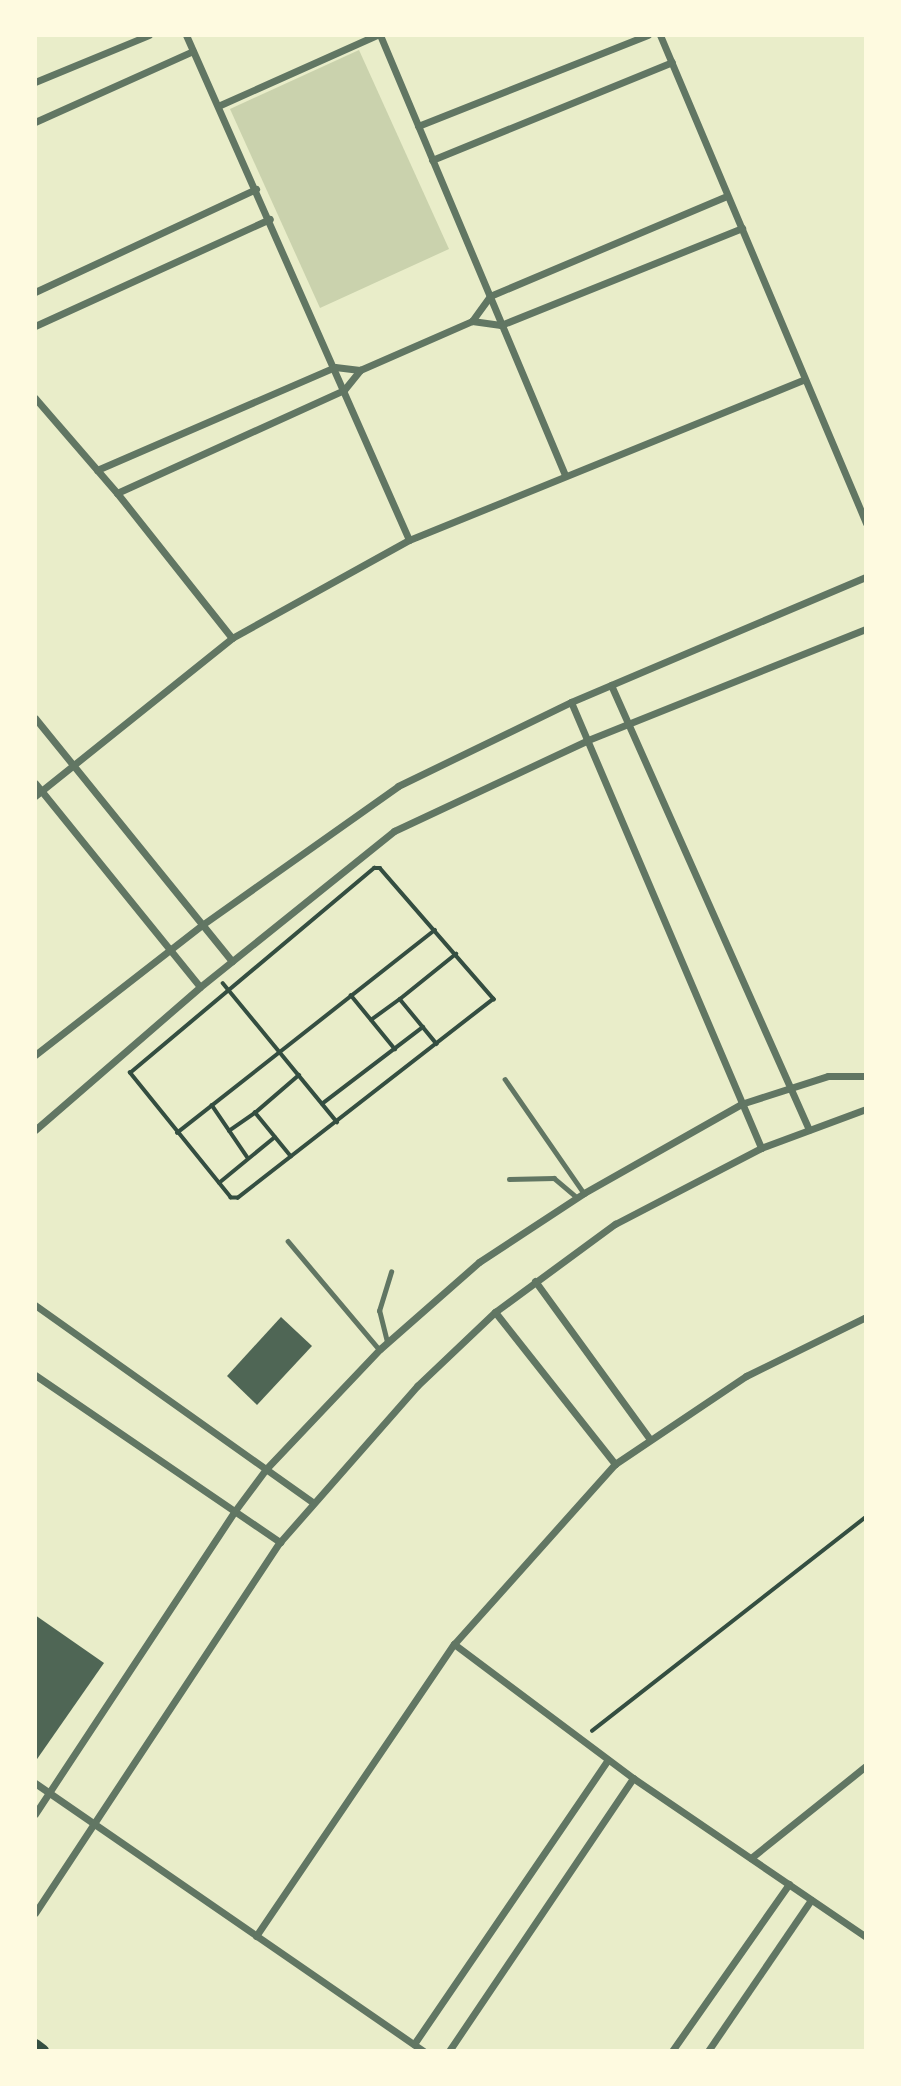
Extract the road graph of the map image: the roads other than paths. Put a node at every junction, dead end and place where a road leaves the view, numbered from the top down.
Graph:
1 (149, 35) edge
2 (186, 35) edge
3 (378, 35) edge
4 (648, 35) edge
5 (660, 35) edge
6 (193, 51) junction
7 (672, 62) junction
8 (35, 82) edge
9 (218, 106) junction
10 (35, 122) edge
11 (418, 126) junction
12 (432, 160) junction
13 (256, 189) junction
14 (727, 196) junction
15 (270, 219) junction
16 (742, 228) junction
17 (35, 292) edge
18 (490, 296) junction
19 (472, 321) junction
20 (501, 325) junction
21 (35, 326) edge
22 (335, 367) junction
23 (360, 370) junction
24 (805, 379) junction
25 (344, 390) junction
26 (35, 398) edge
27 (97, 470) junction
28 (565, 475) junction
29 (117, 493) junction
30 (866, 523) edge
31 (409, 540) junction
32 (866, 577) edge
33 (866, 629) edge
34 (232, 638) junction
35 (611, 685) junction
36 (571, 702) junction
37 (35, 718) edge
38 (628, 723) junction
39 (588, 740) junction
40 (73, 765) junction
41 (35, 783) edge
42 (38, 794) edge
43 (202, 925) junction
44 (170, 952) junction
45 (232, 961) junction
46 (200, 987) junction
47 (35, 1055) edge
48 (866, 1076) edge
49 (505, 1079) dead end
50 (789, 1086) junction
51 (741, 1104) junction
52 (866, 1109) edge
53 (35, 1130) edge
54 (809, 1130) junction
55 (761, 1148) junction
56 (509, 1179) dead end
57 (580, 1195) junction
58 (288, 1241) dead end
59 (391, 1272) dead end
60 (536, 1281) junction
61 (35, 1305) edge
62 (495, 1312) junction
63 (866, 1317) edge
64 (388, 1343) junction
65 (380, 1349) junction
66 (35, 1375) edge
67 (649, 1438) junction
68 (615, 1465) junction
69 (266, 1469) junction
70 (312, 1502) junction
71 (234, 1512) junction
72 (280, 1542) junction
73 (454, 1644) junction
74 (608, 1760) junction
75 (866, 1766) edge
76 (633, 1778) junction
77 (35, 1783) edge
78 (50, 1793) junction
79 (35, 1814) edge
80 (95, 1826) junction
81 (751, 1858) junction
82 (789, 1884) junction
83 (811, 1900) junction
84 (35, 1913) edge
85 (256, 1936) junction
86 (866, 1937) edge
87 (414, 2044) junction
88 (35, 2046) edge
89 (42, 2051) edge
90 (424, 2051) edge
91 (449, 2051) edge
92 (672, 2051) edge
93 (708, 2051) edge

1 - 8 street
2 - 6 street
3 - 9 street
3 - 11 street
4 - 11 street
5 - 7 street
6 - 9 street
6 - 10 street
7 - 12 street
7 - 14 street
9 - 13 street
11 - 12 street
12 - 18 street
13 - 15 street
13 - 17 street
14 - 16 street
14 - 18 street
15 - 21 street
15 - 22 street
16 - 20 street
16 - 24 street
18 - 19 street
18 - 20 street
19 - 20 street
19 - 23 street
20 - 28 street
22 - 23 street
22 - 25 street
22 - 27 street
23 - 25 street
24 - 28 street
24 - 30 street
25 - 29 street
25 - 31 street
26 - 27 street
27 - 29 street
28 - 31 street
29 - 34 street
31 - 34 street
32 - 35 street
33 - 38 street
34 - 40 street
35 - 36 street
35 - 38 street
36 - 39 street
36 - 43 street
37 - 40 street
38 - 39 street
38 - 50 street
39 - 45 street
39 - 51 street
40 - 42 street
40 - 43 street
41 - 42 street
42 - 44 street
43 - 44 street
43 - 45 street
44 - 46 street
44 - 47 street
45 - 46 street
46 - 53 street
48 - 50 street
49 - 57 lane
50 - 51 street
50 - 54 street
51 - 55 street
51 - 57 street
52 - 54 street
54 - 55 street
55 - 60 street
56 - 57 lane
57 - 64 street
58 - 65 lane
59 - 64 lane
60 - 62 street
60 - 67 street
61 - 69 street
62 - 68 street
62 - 70 street
63 - 67 street
64 - 65 street
65 - 69 street
66 - 71 street
67 - 68 street
68 - 73 street
69 - 70 street
69 - 71 street
70 - 72 street
71 - 72 street
71 - 78 street
72 - 80 street
73 - 74 street
73 - 85 street
74 - 76 street
74 - 87 street
75 - 81 street
76 - 81 street
76 - 91 street
77 - 78 street
78 - 79 street
78 - 80 street
80 - 84 street
80 - 85 street
81 - 82 street
82 - 83 street
82 - 92 street
83 - 86 street
83 - 93 street
85 - 87 street
87 - 90 street
88 - 89 main road

